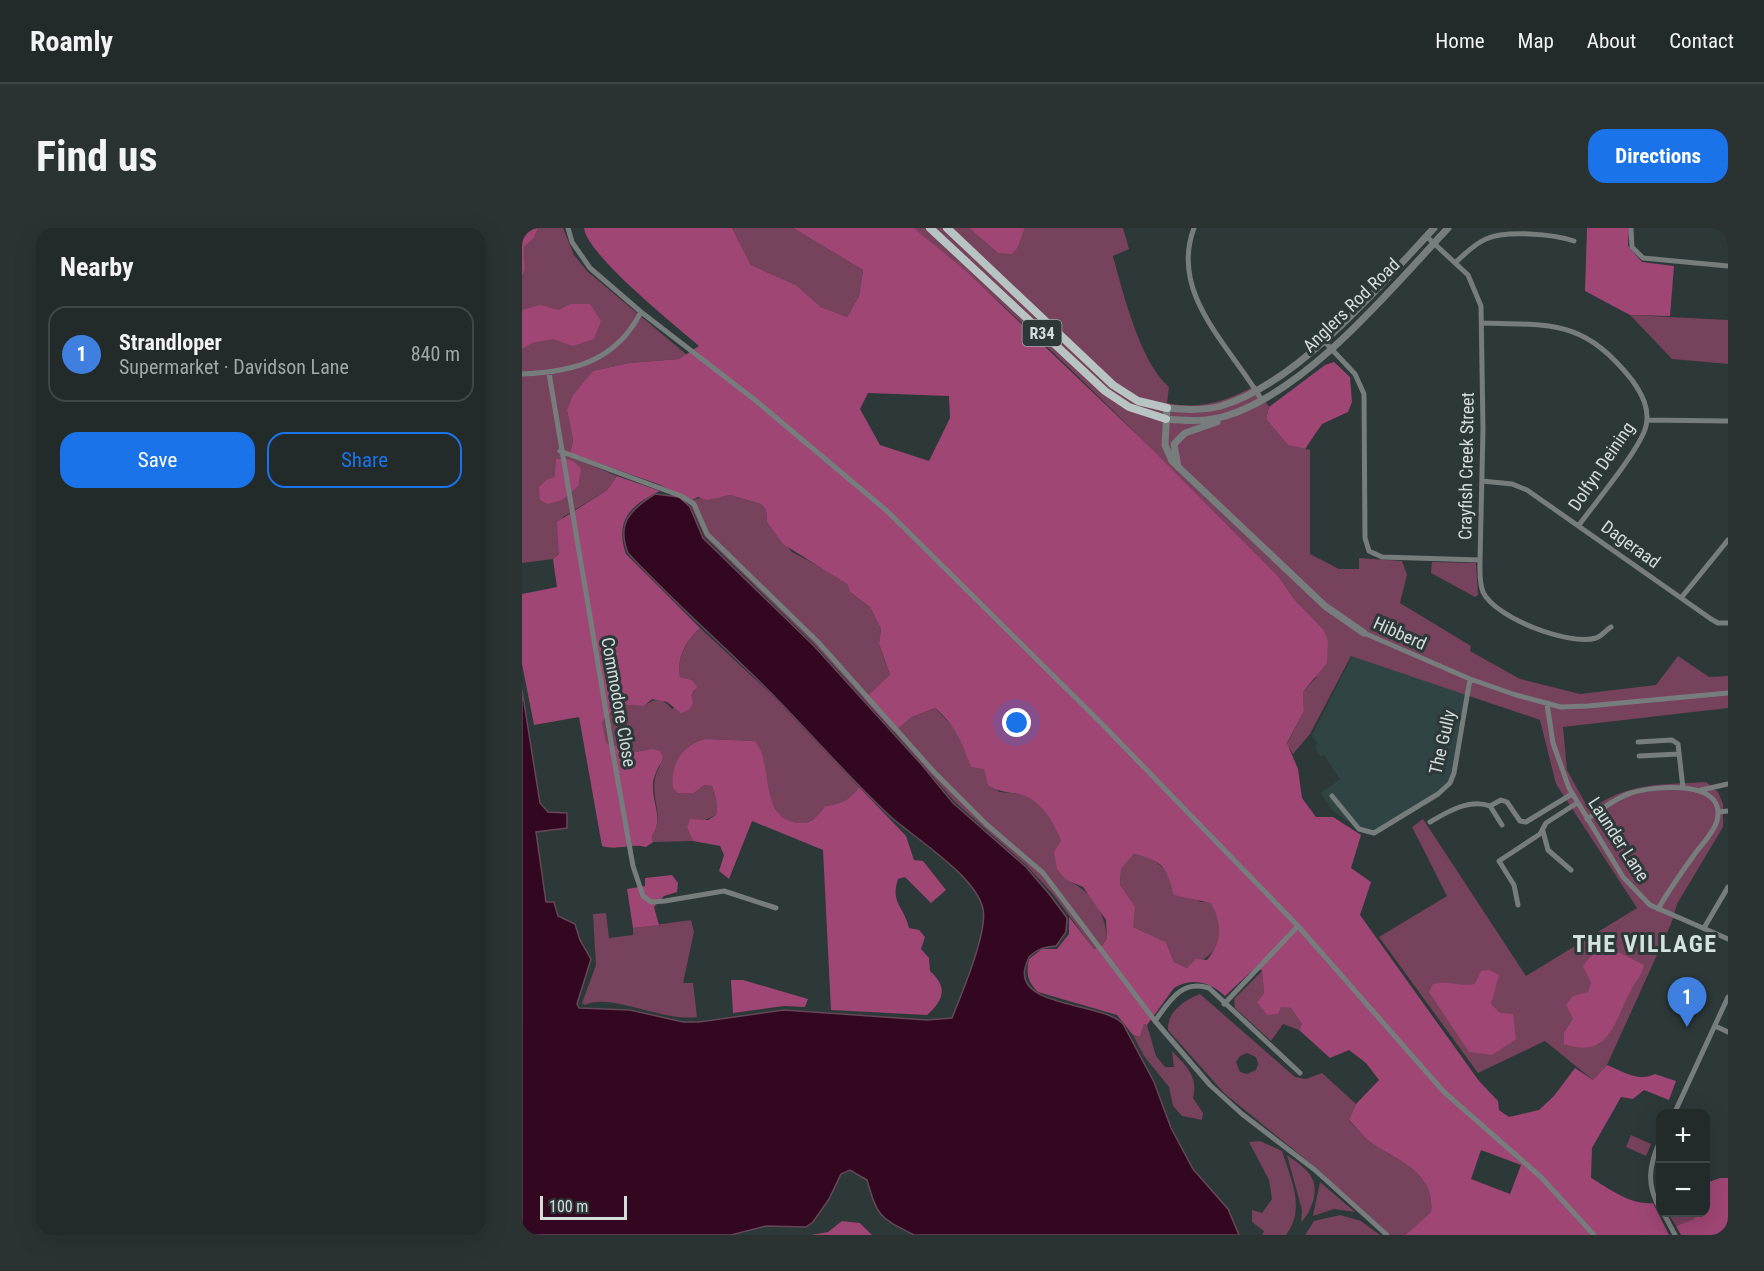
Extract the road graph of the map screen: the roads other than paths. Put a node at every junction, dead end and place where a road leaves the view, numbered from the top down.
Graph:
1 (568, 228) edge
2 (930, 228) edge
3 (947, 228) edge
4 (1194, 228) edge
5 (1434, 228) edge
6 (1448, 228) edge
7 (1631, 228) edge
8 (1426, 236) junction
9 (1574, 241) dead end
10 (1434, 243) junction
11 (1456, 262) junction
12 (1728, 266) edge
13 (641, 312) junction
14 (1482, 323) junction
15 (1324, 340) junction
16 (1332, 349) junction
17 (549, 373) junction
18 (522, 374) edge
19 (1255, 390) junction
20 (1261, 399) junction
21 (1167, 408) junction
22 (1229, 415) junction
23 (1166, 419) junction
24 (1647, 420) junction
25 (1728, 421) edge
26 (560, 451) junction
27 (1178, 467) junction
28 (1482, 481) junction
29 (1579, 525) junction
30 (1728, 540) edge
31 (1480, 560) junction
32 (1681, 598) junction
33 (1728, 623) edge
34 (1611, 627) dead end
35 (1364, 633) joint
36 (1470, 679) junction
37 (1728, 693) edge
38 (1547, 704) junction
39 (1638, 742) dead end
40 (1679, 754) junction
41 (1639, 756) dead end
42 (1728, 784) edge
43 (1683, 788) junction
44 (1701, 790) junction
45 (1572, 794) junction
46 (1332, 796) dead end
47 (1577, 803) junction
48 (1490, 806) junction
49 (1728, 811) edge
50 (1718, 812) junction
51 (1587, 819) junction
52 (1430, 822) dead end
53 (1502, 825) dead end
54 (1543, 831) junction
55 (1571, 870) dead end
56 (1728, 887) edge
57 (1518, 905) dead end
58 (776, 908) dead end
59 (1659, 909) junction
60 (1298, 926) junction
61 (1704, 928) junction
62 (1728, 939) edge
63 (1728, 997) edge
64 (1224, 1004) junction
65 (1155, 1021) junction
66 (1715, 1026) junction
67 (1728, 1032) edge
68 (1300, 1073) dead end
69 (1676, 1109) edge
70 (1656, 1150) edge
71 (1656, 1198) edge
72 (1665, 1217) edge
73 (1388, 1235) edge
74 (1594, 1235) edge
75 (1675, 1235) edge

1 - 13 street
2 - 23 main road, R34
3 - 21 main road, R34
4 - 19 street
5 - 8 street, Anglers Rod Road
6 - 10 street, Anglers Rod Road
7 - 12 street
8 - 10 street, Crayfish Creek Street
8 - 15 street, Anglers Rod Road
9 - 11 street
10 - 11 street, Crayfish Creek Street
10 - 16 street, Anglers Rod Road
11 - 14 street, Crayfish Creek Street
13 - 17 street
13 - 60 street
14 - 24 street, Dolfyn Deining
14 - 28 street, Crayfish Creek Street
15 - 16 street, Crayfish Creek Street
15 - 19 street, Anglers Rod Road
16 - 20 street, Anglers Rod Road
16 - 31 street, Crayfish Creek Street
17 - 18 street
17 - 26 street, Commodore Close
19 - 20 street
19 - 21 street, Anglers Rod Road
20 - 22 street, Anglers Rod Road
21 - 23 street, Hibberd
22 - 23 street, Anglers Rod Road
22 - 27 street
23 - 27 street, Hibberd
24 - 25 street
24 - 29 street, Dolfyn Deining
26 - 58 street, Commodore Close
26 - 65 street
27 - 35 street, Hibberd
28 - 29 street, Dageraad
28 - 31 street, Crayfish Creek Street
29 - 32 street, Dageraad
30 - 32 street
31 - 34 street
32 - 33 street, Dageraad
35 - 36 street, Hibberd
36 - 38 street, Hibberd
36 - 46 street, The Gully
37 - 38 street, Hibberd
38 - 45 street, Launder Lane
39 - 40 street
40 - 41 street
40 - 43 street
42 - 44 street
43 - 44 street
43 - 51 street
44 - 50 street
45 - 47 street, Launder Lane
45 - 48 street
47 - 51 street, Launder Lane
47 - 54 street
48 - 52 street
48 - 53 street
49 - 50 street
50 - 59 street
51 - 59 street, Launder Lane
54 - 55 street
54 - 57 street
56 - 61 street
59 - 61 street, Launder Lane
60 - 64 street
60 - 74 street
61 - 62 street, Launder Lane
63 - 66 street
64 - 65 street
64 - 68 street
65 - 73 street
66 - 67 street
66 - 69 street
70 - 71 street
72 - 75 street

